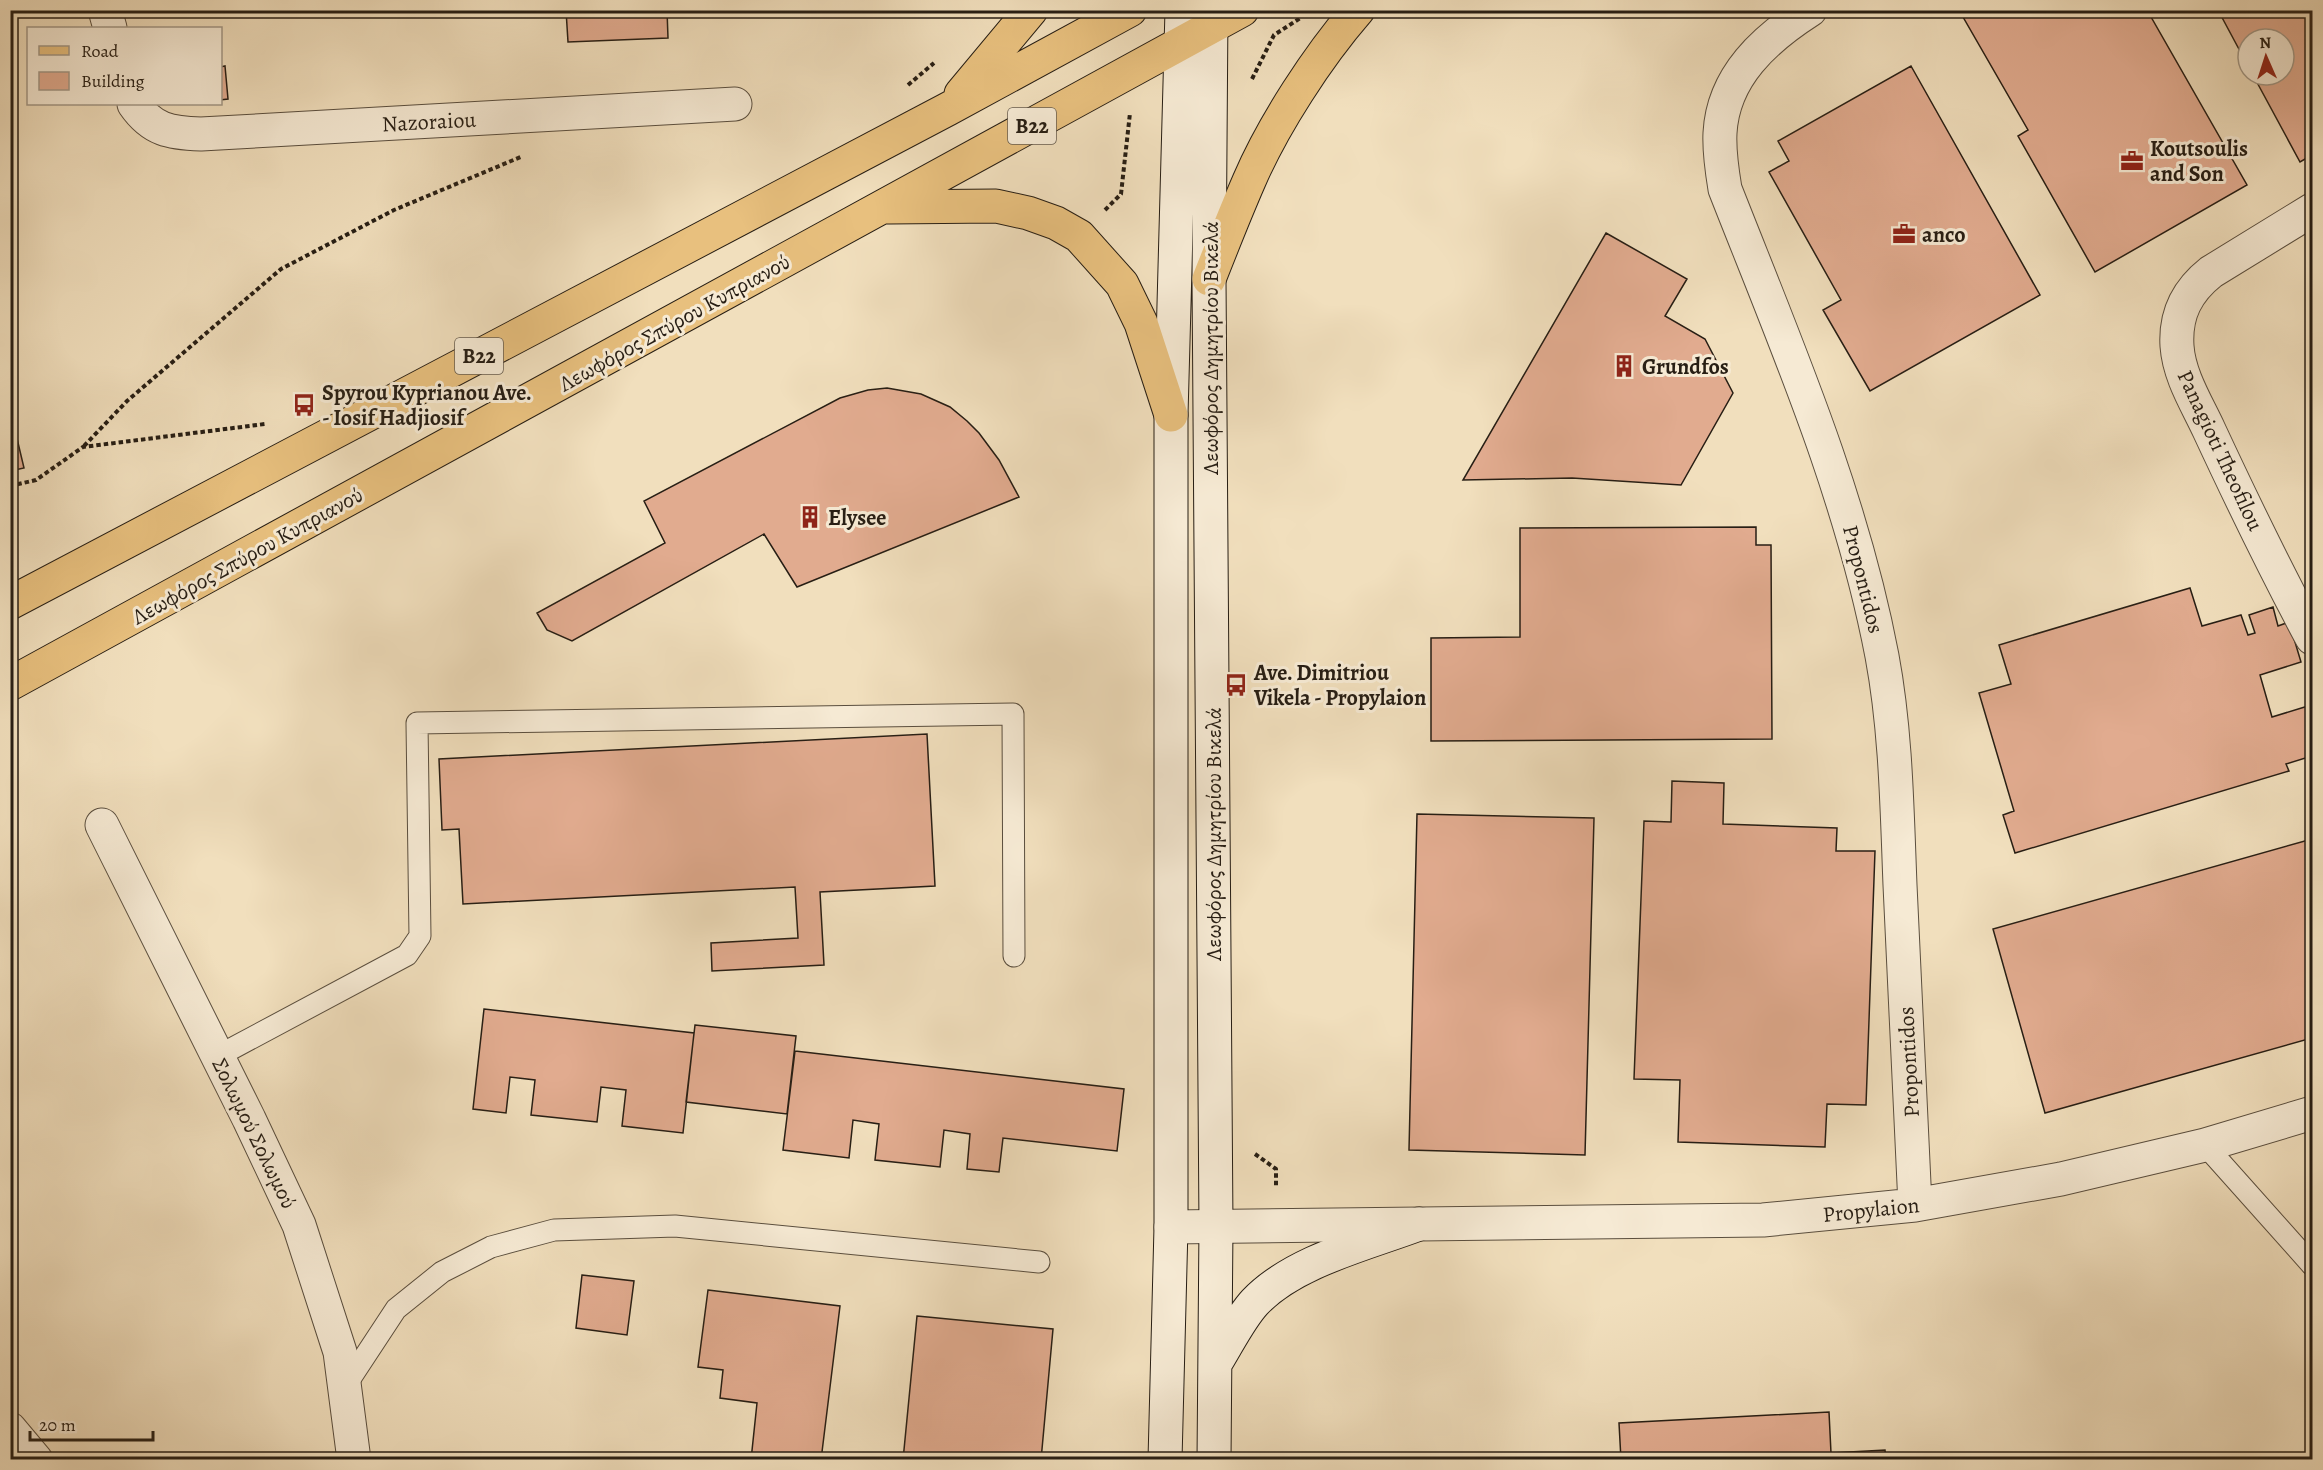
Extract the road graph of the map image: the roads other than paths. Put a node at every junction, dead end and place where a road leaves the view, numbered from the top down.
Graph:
1 (105, 10) edge
2 (1031, 10) edge
3 (1130, 10) edge
4 (1182, 10) edge
5 (1242, 10) edge
6 (1358, 10) edge
7 (1809, 10) edge
8 (1211, 19) edge
9 (110, 27) edge
10 (1180, 45) junction
11 (735, 104) dead end
12 (135, 105) edge
13 (948, 109) junction
14 (884, 207) junction
15 (2313, 210) edge
16 (1209, 279) junction
17 (1171, 415) junction
18 (10, 603) edge
19 (2313, 638) edge
20 (10, 684) edge
21 (102, 825) dead end
22 (1014, 956) dead end
23 (218, 1056) junction
24 (2313, 1113) edge
25 (2205, 1145) junction
26 (1914, 1205) junction
27 (1419, 1224) junction
28 (1216, 1226) junction
29 (1171, 1227) junction
30 (1039, 1262) dead end
31 (2313, 1265) edge
32 (1215, 1364) junction
33 (344, 1388) junction
34 (10, 1429) edge
35 (36, 1460) edge
36 (354, 1460) edge
37 (1165, 1460) edge
38 (1214, 1460) edge

1 - 9 street
2 - 13 main road
3 - 13 main road, B22
4 - 10 street, Λεωφόρος Δημητρίου Βικελά
5 - 8 main road, Λεωφόρος Σπύρου Κυπριανού / B22
6 - 16 main road
7 - 26 street, Propontidos
8 - 10 main road, Λεωφόρος Σπύρου Κυπριανού / B22
8 - 16 street, Λεωφόρος Δημητρίου Βικελά
10 - 14 main road, Λεωφόρος Σπύρου Κυπριανού / B22
10 - 17 street, Λεωφόρος Δημητρίου Βικελά
11 - 12 street, Nazoraiou
13 - 18 main road, B22
14 - 17 main road
14 - 20 main road, Λεωφόρος Σπύρου Κυπριανού / B22
15 - 19 street, Panagioti Theofilou
16 - 28 street, Λεωφόρος Δημητρίου Βικελά
17 - 29 street, Λεωφόρος Δημητρίου Βικελά
21 - 23 street, Σολωμού Σολωμού
22 - 23 lane
23 - 33 street, Σολωμού Σολωμού
24 - 25 street, Propylaion
25 - 26 street, Propylaion
25 - 31 lane
26 - 27 street, Propylaion
27 - 28 street, Propylaion
27 - 32 street
28 - 29 street, Propylaion
28 - 32 street, Λεωφόρος Δημητρίου Βικελά
29 - 37 street, Λεωφόρος Δημητρίου Βικελά
30 - 33 lane
32 - 38 street, Λεωφόρος Δημητρίου Βικελά
33 - 36 street, Σολωμού Σολωμού
34 - 35 street

